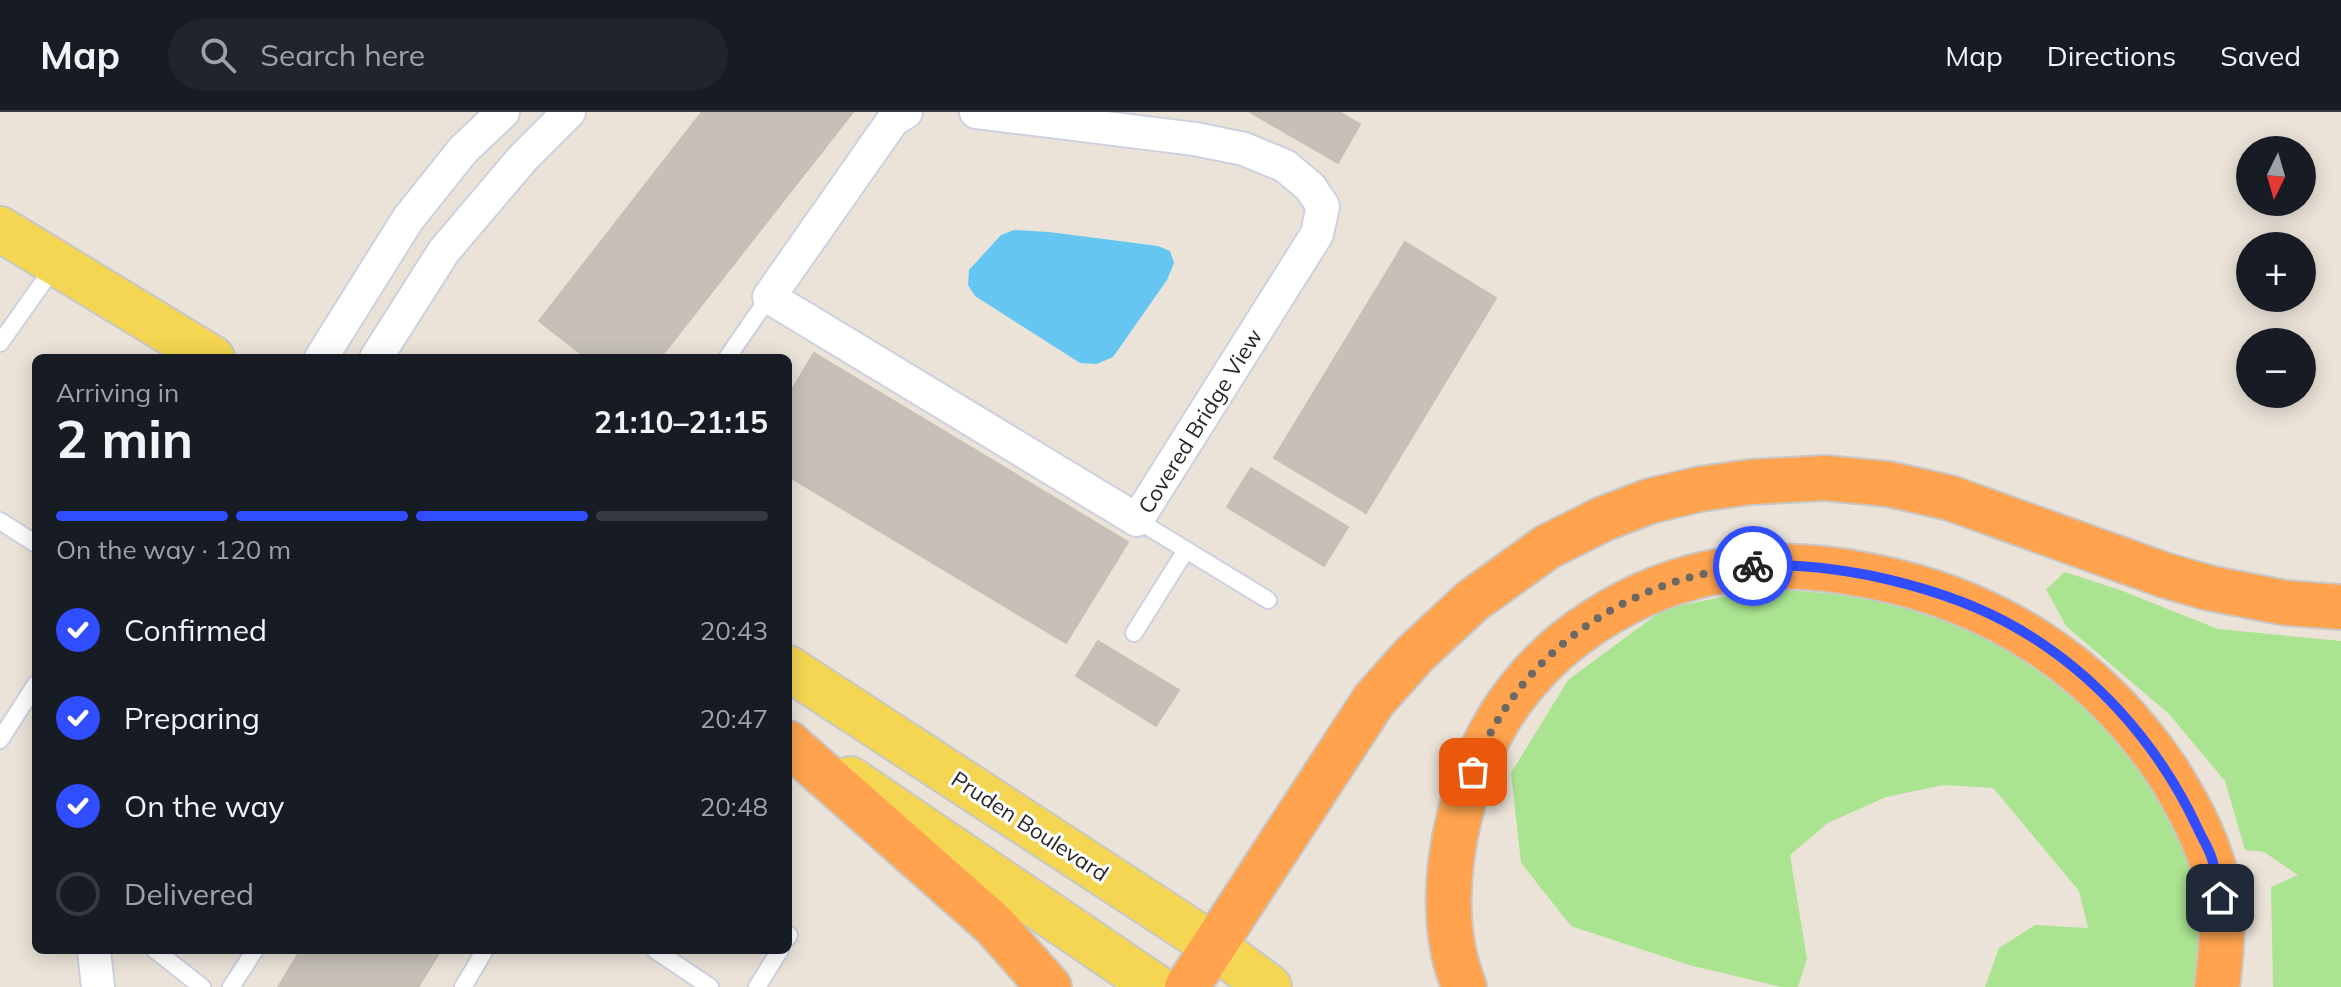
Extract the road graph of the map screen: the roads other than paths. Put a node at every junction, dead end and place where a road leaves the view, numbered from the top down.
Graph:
1 (503, 112) edge
2 (569, 112) edge
3 (976, 112) edge
4 (895, 115) edge
5 (0, 229) edge
6 (57, 263) junction
7 (769, 297) junction
8 (0, 343) edge
9 (205, 354) edge
10 (324, 354) edge
11 (379, 354) edge
12 (730, 354) edge
13 (1137, 520) junction
14 (0, 521) edge
15 (32, 541) edge
16 (1186, 550) junction
17 (1268, 600) dead end
18 (2341, 607) edge
19 (1134, 633) dead end
20 (792, 671) edge
21 (32, 690) edge
22 (0, 740) edge
23 (792, 744) edge
24 (792, 745) edge
25 (1214, 946) junction
26 (94, 954) edge
27 (160, 954) edge
28 (252, 954) edge
29 (483, 954) edge
30 (661, 954) edge
31 (778, 954) edge
32 (98, 987) edge
33 (202, 987) edge
34 (231, 987) edge
35 (463, 987) edge
36 (710, 987) edge
37 (757, 987) edge
38 (1049, 987) edge
39 (1156, 987) edge
40 (1187, 987) edge
41 (1269, 987) edge
42 (1464, 987) edge
43 (2217, 987) edge

1 - 10 street
2 - 11 street
3 - 13 street, Covered Bridge View
4 - 7 street
5 - 6 main road
6 - 8 lane
6 - 9 main road
7 - 12 lane
7 - 13 street, Covered Bridge View
13 - 16 lane
14 - 15 lane
16 - 17 lane
16 - 19 lane
18 - 25 highway
20 - 25 main road, Pruden Boulevard
21 - 22 lane
23 - 39 main road
24 - 38 highway
25 - 40 highway
25 - 41 main road, Pruden Boulevard
26 - 32 street
27 - 33 lane
28 - 34 lane
29 - 35 lane
30 - 36 lane
31 - 37 lane
42 - 43 highway

